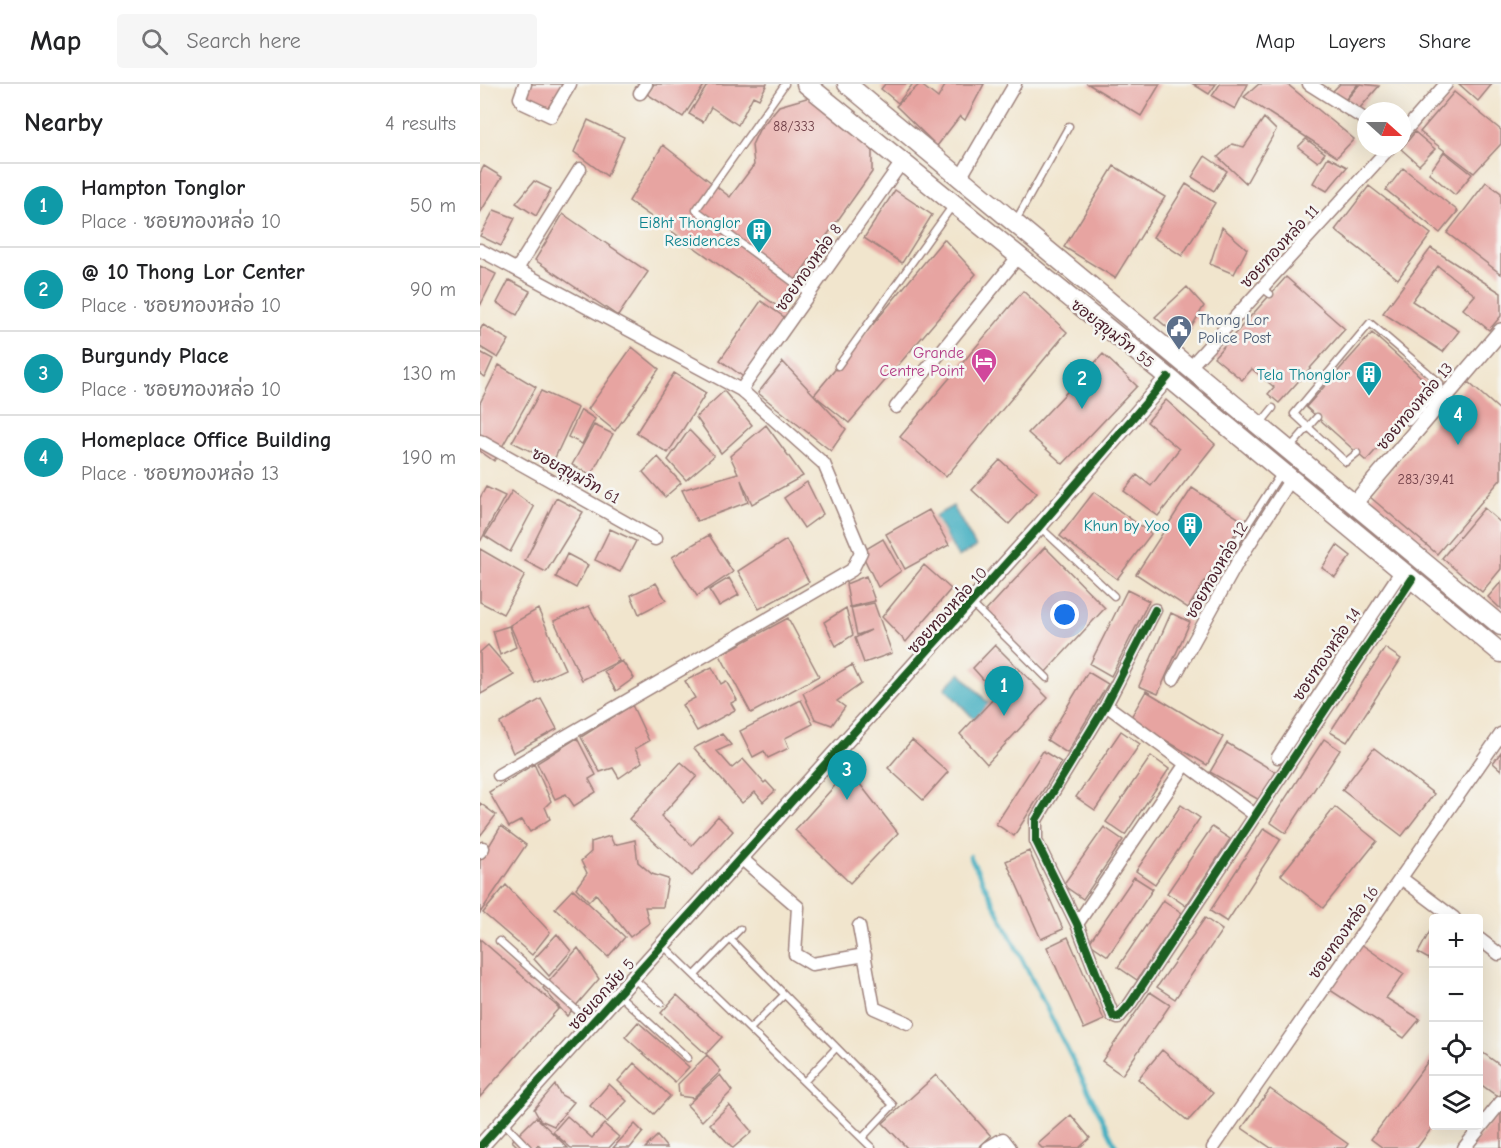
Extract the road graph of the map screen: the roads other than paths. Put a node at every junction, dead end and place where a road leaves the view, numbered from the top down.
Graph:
1 (525, 84) edge
2 (570, 84) edge
3 (784, 84) edge
4 (806, 84) edge
5 (847, 84) edge
6 (1015, 84) edge
7 (1309, 84) edge
8 (1446, 84) edge
9 (1357, 114) edge
10 (1411, 124) edge
11 (1070, 126) dead end
12 (916, 143) junction
13 (1382, 156) edge
14 (902, 162) junction
15 (580, 169) dead end
16 (959, 180) junction
17 (949, 201) junction
18 (1014, 224) junction
19 (480, 250) edge
20 (1018, 257) junction
21 (517, 269) junction
22 (809, 294) junction
23 (1500, 335) edge
24 (838, 366) dead end
25 (1190, 367) junction
26 (1168, 377) junction
27 (741, 390) junction
28 (896, 407) dead end
29 (1273, 408) dead end
30 (1317, 417) dead end
31 (1409, 422) dead end
32 (1259, 425) junction
33 (1307, 428) junction
34 (480, 441) edge
35 (1289, 450) junction
36 (1357, 453) dead end
37 (1286, 475) junction
38 (1354, 504) junction
39 (1343, 521) junction
40 (1039, 527) junction
41 (655, 539) dead end
42 (1407, 574) junction
43 (1114, 596) dead end
44 (971, 603) junction
45 (1196, 605) dead end
46 (1155, 610) dead end
47 (1501, 626) edge
48 (1501, 653) edge
49 (1047, 678) dead end
50 (1173, 679) dead end
51 (1106, 705) junction
52 (1501, 734) edge
53 (1278, 757) dead end
54 (1185, 765) junction
55 (499, 775) dead end
56 (1255, 815) junction
57 (742, 859) junction
58 (1401, 878) junction
59 (1449, 914) edge
60 (1077, 924) junction
61 (859, 926) dead end
62 (740, 929) dead end
63 (730, 939) junction
64 (500, 941) dead end
65 (1483, 941) edge
66 (664, 945) junction
67 (1499, 954) dead end
68 (865, 955) junction
69 (695, 975) junction
70 (634, 978) junction
71 (619, 994) junction
72 (784, 995) junction
73 (661, 1003) dead end
74 (908, 1023) dead end
75 (592, 1024) junction
76 (750, 1029) junction
77 (836, 1048) junction
78 (688, 1058) dead end
79 (804, 1082) junction
80 (1501, 1102) edge
81 (502, 1122) junction
82 (862, 1138) junction
83 (1008, 1145) edge
84 (480, 1147) edge
85 (528, 1148) edge
86 (872, 1148) edge
87 (988, 1148) edge
88 (1213, 1148) edge
89 (1464, 1148) edge

1 - 2 street
3 - 22 lane
4 - 14 main road, ซอยสุขุมวิท 55
5 - 12 main road, ซอยสุขุมวิท 55
6 - 16 street
7 - 9 street
8 - 10 street
11 - 18 lane
12 - 14 main road
12 - 16 main road, ซอยสุขุมวิท 55
13 - 25 street, ซอยทองหล่อ 11
14 - 17 main road, ซอยสุขุมวิท 55
14 - 22 street, ซอยทองหล่อ 8
15 - 21 street
16 - 17 main road
16 - 18 main road, ซอยสุขุมวิท 55
17 - 20 main road, ซอยสุขุมวิท 55
17 - 24 lane
18 - 25 main road, ซอยสุขุมวิท 55
19 - 21 street
20 - 26 main road, ซอยสุขุมวิท 55
20 - 28 street
21 - 27 street
22 - 27 street, ซอยทองหล่อ 8
23 - 38 street, ซอยทองหล่อ 13
25 - 26 main road
25 - 32 main road, ซอยสุขุมวิท 55
26 - 37 main road, ซอยสุขุมวิท 55
26 - 40 street, ซอยทองหล่อ 10
27 - 55 street
29 - 32 lane
30 - 33 lane
31 - 33 lane
32 - 35 main road, ซอยสุขุมวิท 55
33 - 35 lane
33 - 36 lane
34 - 41 street, ซอยสุขุมวิท 61
35 - 38 main road, ซอยสุขุมวิท 55
37 - 39 main road, ซอยสุขุมวิท 55
37 - 45 lane
37 - 50 street, ซอยทองหล่อ 12
38 - 39 main road
38 - 47 main road, ซอยสุขุมวิท 55
39 - 42 main road, ซอยสุขุมวิท 55
40 - 43 lane
40 - 44 street, ซอยทองหล่อ 10
42 - 48 main road, ซอยสุขุมวิท 55
42 - 53 street, ซอยทองหล่อ 14
42 - 56 street
44 - 49 lane
44 - 57 street, ซอยทองหล่อ 10
46 - 51 street
51 - 54 street
51 - 60 street
52 - 58 street, ซอยทองหล่อ 16
54 - 56 street
54 - 60 street
56 - 60 street
57 - 66 street, ซอยเอกมัย 5
57 - 68 street
58 - 59 street
58 - 88 street, ซอยทองหล่อ 16
61 - 68 street
62 - 63 lane
63 - 69 lane
63 - 72 lane
64 - 75 lane
65 - 67 street
66 - 69 lane
66 - 70 street, ซอยเอกมัย 5
68 - 74 street
69 - 76 lane
70 - 71 street, ซอยเอกมัย 5
70 - 73 lane
71 - 75 street, ซอยเอกมัย 5
71 - 78 lane
72 - 76 lane
72 - 77 lane
75 - 81 street, ซอยเอกมัย 5
76 - 79 lane
77 - 79 lane
77 - 82 lane
79 - 82 lane
80 - 89 street
81 - 84 street, ซอยเอกมัย 5
81 - 85 lane
82 - 86 lane
83 - 87 street

